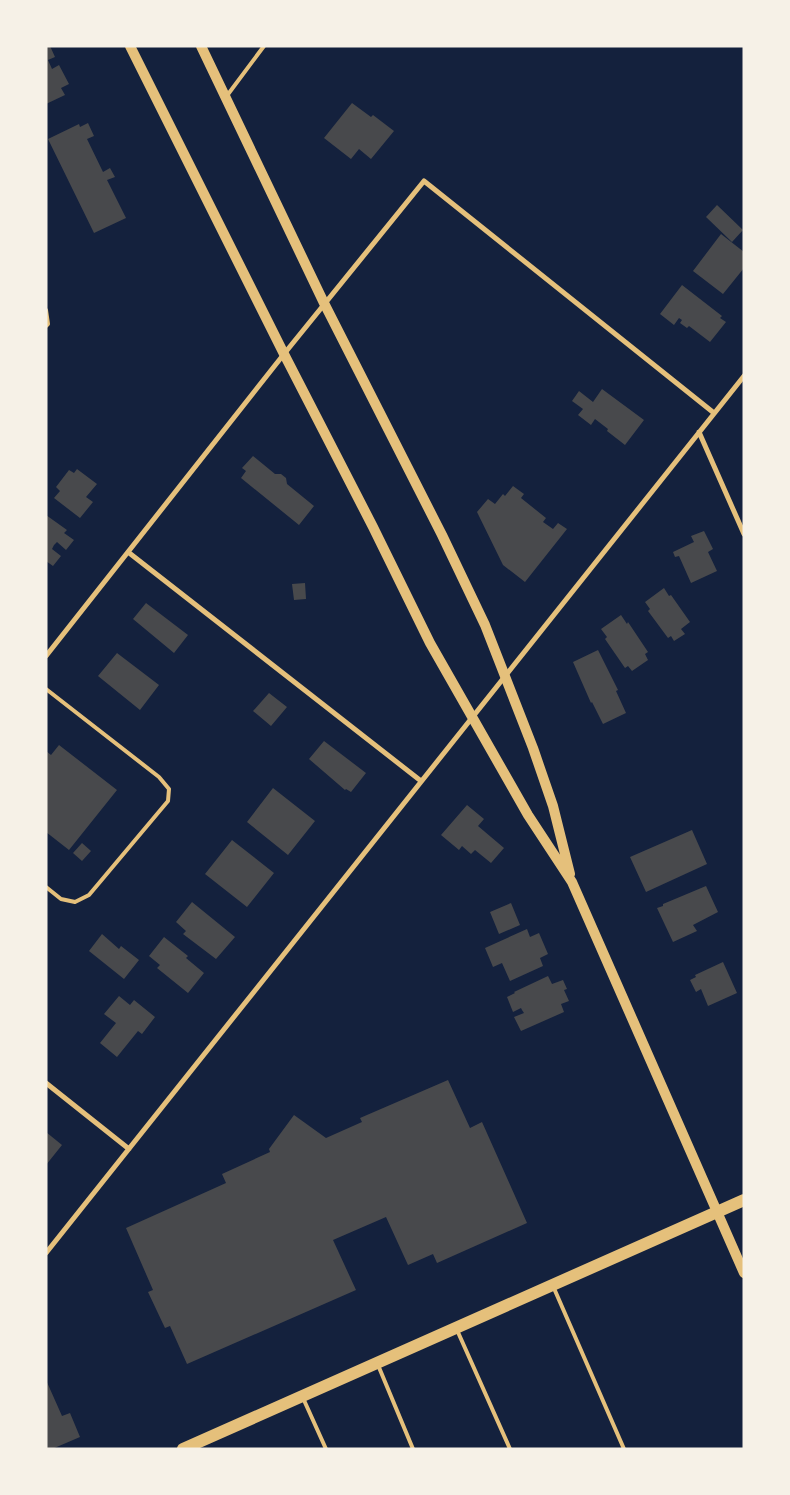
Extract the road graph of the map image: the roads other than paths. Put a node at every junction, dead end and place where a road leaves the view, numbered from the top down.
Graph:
1 (130, 46) edge
2 (201, 46) edge
3 (264, 46) edge
4 (226, 97) junction
5 (324, 303) junction
6 (46, 310) edge
7 (46, 326) edge
8 (284, 354) junction
9 (744, 376) edge
10 (714, 413) junction
11 (699, 432) junction
12 (744, 534) edge
13 (128, 552) junction
14 (46, 656) edge
15 (505, 676) junction
16 (46, 689) edge
17 (472, 717) junction
18 (421, 781) junction
19 (572, 882) junction
20 (46, 887) edge
21 (46, 1084) edge
22 (129, 1149) junction
23 (744, 1200) edge
24 (716, 1212) junction
25 (46, 1253) edge
26 (744, 1273) edge
27 (552, 1284) junction
28 (455, 1327) junction
29 (377, 1362) junction
30 (302, 1396) junction
31 (183, 1449) edge
32 (326, 1449) edge
33 (413, 1449) edge
34 (510, 1449) edge
35 (624, 1449) edge

1 - 8 main road
2 - 4 main road
3 - 4 lane
4 - 5 main road
5 - 8 street
5 - 10 street
5 - 15 main road
6 - 7 lane
8 - 13 street
8 - 17 main road
9 - 10 street
10 - 11 street
11 - 12 street
11 - 15 street
13 - 14 street
13 - 18 street
15 - 17 street
15 - 19 main road
16 - 20 lane
17 - 18 street
17 - 19 main road
18 - 22 street
19 - 24 main road
21 - 22 street
22 - 25 street
23 - 24 main road
24 - 26 main road
24 - 27 main road
27 - 28 main road
27 - 35 lane
28 - 29 main road
28 - 34 lane
29 - 30 main road
29 - 33 lane
30 - 31 main road
30 - 32 lane

